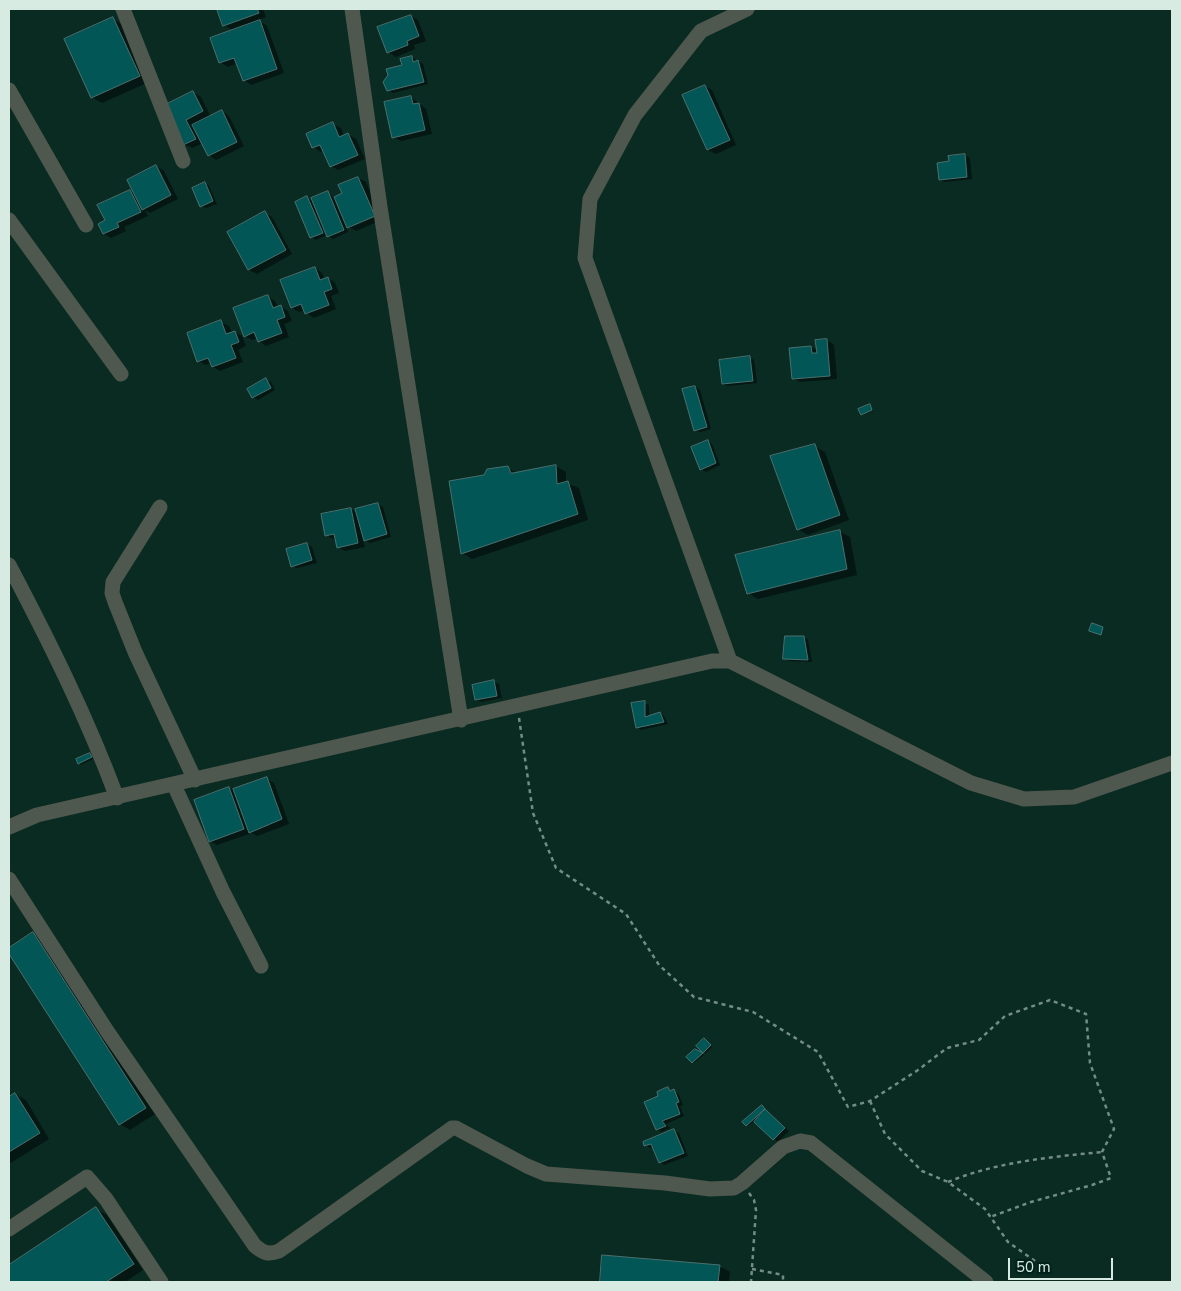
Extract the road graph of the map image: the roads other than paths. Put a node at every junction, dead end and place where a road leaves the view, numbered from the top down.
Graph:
1 (123, 9) edge
2 (352, 9) edge
3 (747, 9) edge
4 (9, 90) edge
5 (183, 161) dead end
6 (9, 220) edge
7 (86, 225) dead end
8 (121, 374) dead end
9 (160, 507) dead end
10 (9, 565) edge
11 (730, 662) junction
12 (461, 720) junction
13 (1172, 763) edge
14 (195, 780) junction
15 (174, 785) junction
16 (117, 798) junction
17 (9, 827) edge
18 (9, 879) edge
19 (261, 966) dead end
20 (9, 1230) edge
21 (161, 1282) edge
22 (986, 1282) edge

1 - 5 street
2 - 12 street
3 - 11 street
4 - 7 street
6 - 8 street
9 - 14 street
10 - 16 street
11 - 12 street
11 - 13 street
12 - 14 street
14 - 15 street
15 - 16 street
15 - 19 street
16 - 17 street
18 - 22 street
20 - 21 street

